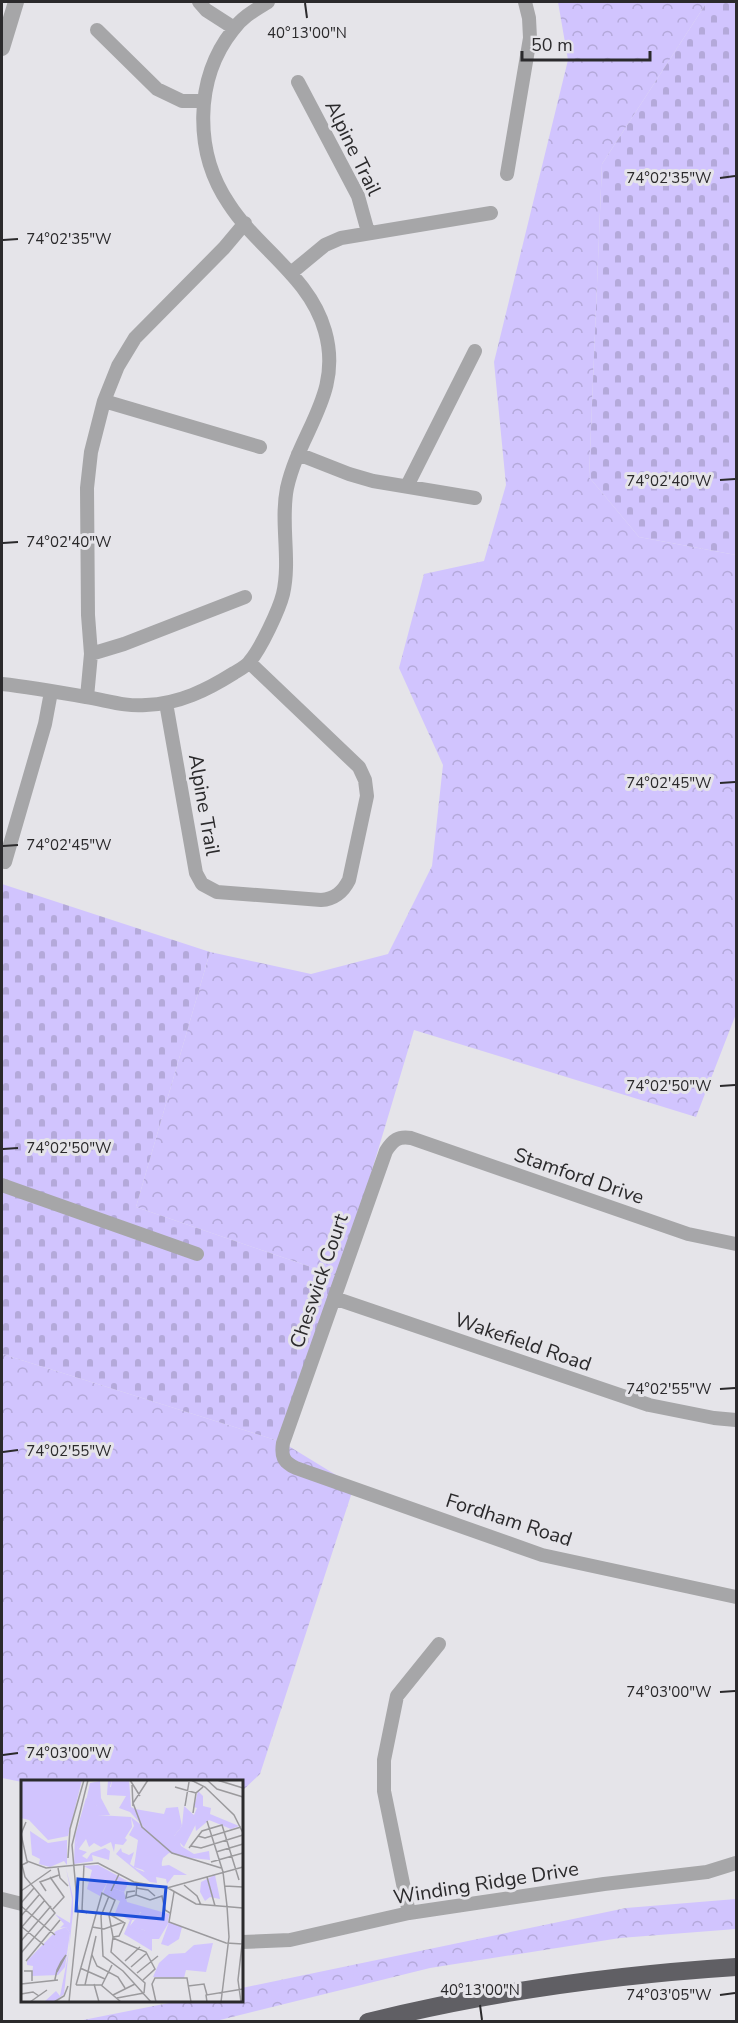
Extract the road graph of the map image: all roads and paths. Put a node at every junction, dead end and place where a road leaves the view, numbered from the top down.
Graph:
1 (16, 2) edge
2 (199, 2) edge
3 (268, 2) edge
4 (525, 2) edge
5 (234, 28) junction
6 (97, 30) dead end
7 (2, 48) edge
8 (298, 81) dead end
9 (203, 101) junction
10 (507, 174) dead end
11 (491, 213) dead end
12 (245, 223) junction
13 (368, 232) junction
14 (291, 273) junction
15 (475, 351) dead end
16 (104, 401) junction
17 (260, 447) dead end
18 (298, 454) junction
19 (407, 486) junction
20 (475, 498) dead end
21 (245, 597) dead end
22 (91, 654) junction
23 (250, 663) junction
24 (2, 684) edge
25 (51, 692) junction
26 (87, 697) junction
27 (166, 703) junction
28 (5, 862) dead end
29 (411, 1137) joint
30 (2, 1185) edge
31 (736, 1244) edge
32 (197, 1254) dead end
33 (334, 1298) junction
34 (736, 1420) edge
35 (281, 1454) joint
36 (736, 1597) edge
37 (439, 1644) dead end
38 (736, 1863) edge
39 (2, 1899) edge
40 (21, 1904) edge
41 (409, 1913) junction
42 (243, 1942) edge
43 (736, 1967) edge
44 (368, 2022) edge

1 - 7 street
2 - 5 street
3 - 5 street
4 - 10 street
5 - 9 street
6 - 9 street
8 - 13 street, Alpine Trail
9 - 12 street
11 - 13 street
12 - 14 street
12 - 16 street
13 - 14 street
14 - 18 street
15 - 19 street
16 - 17 street
16 - 22 street
18 - 19 street
18 - 23 street
19 - 20 street
21 - 22 street
22 - 26 street
23 - 27 street
23 - 27 street, Alpine Trail
24 - 25 street
25 - 26 street
25 - 28 street
26 - 27 street
29 - 31 street, Stamford Drive
29 - 33 street, Cheswick Court
30 - 32 street
33 - 34 street, Wakefield Road
33 - 35 street, Cheswick Court
35 - 36 street, Fordham Road
37 - 41 street
38 - 41 street, Winding Ridge Drive
39 - 40 street
41 - 42 street, Winding Ridge Drive
43 - 44 highway

